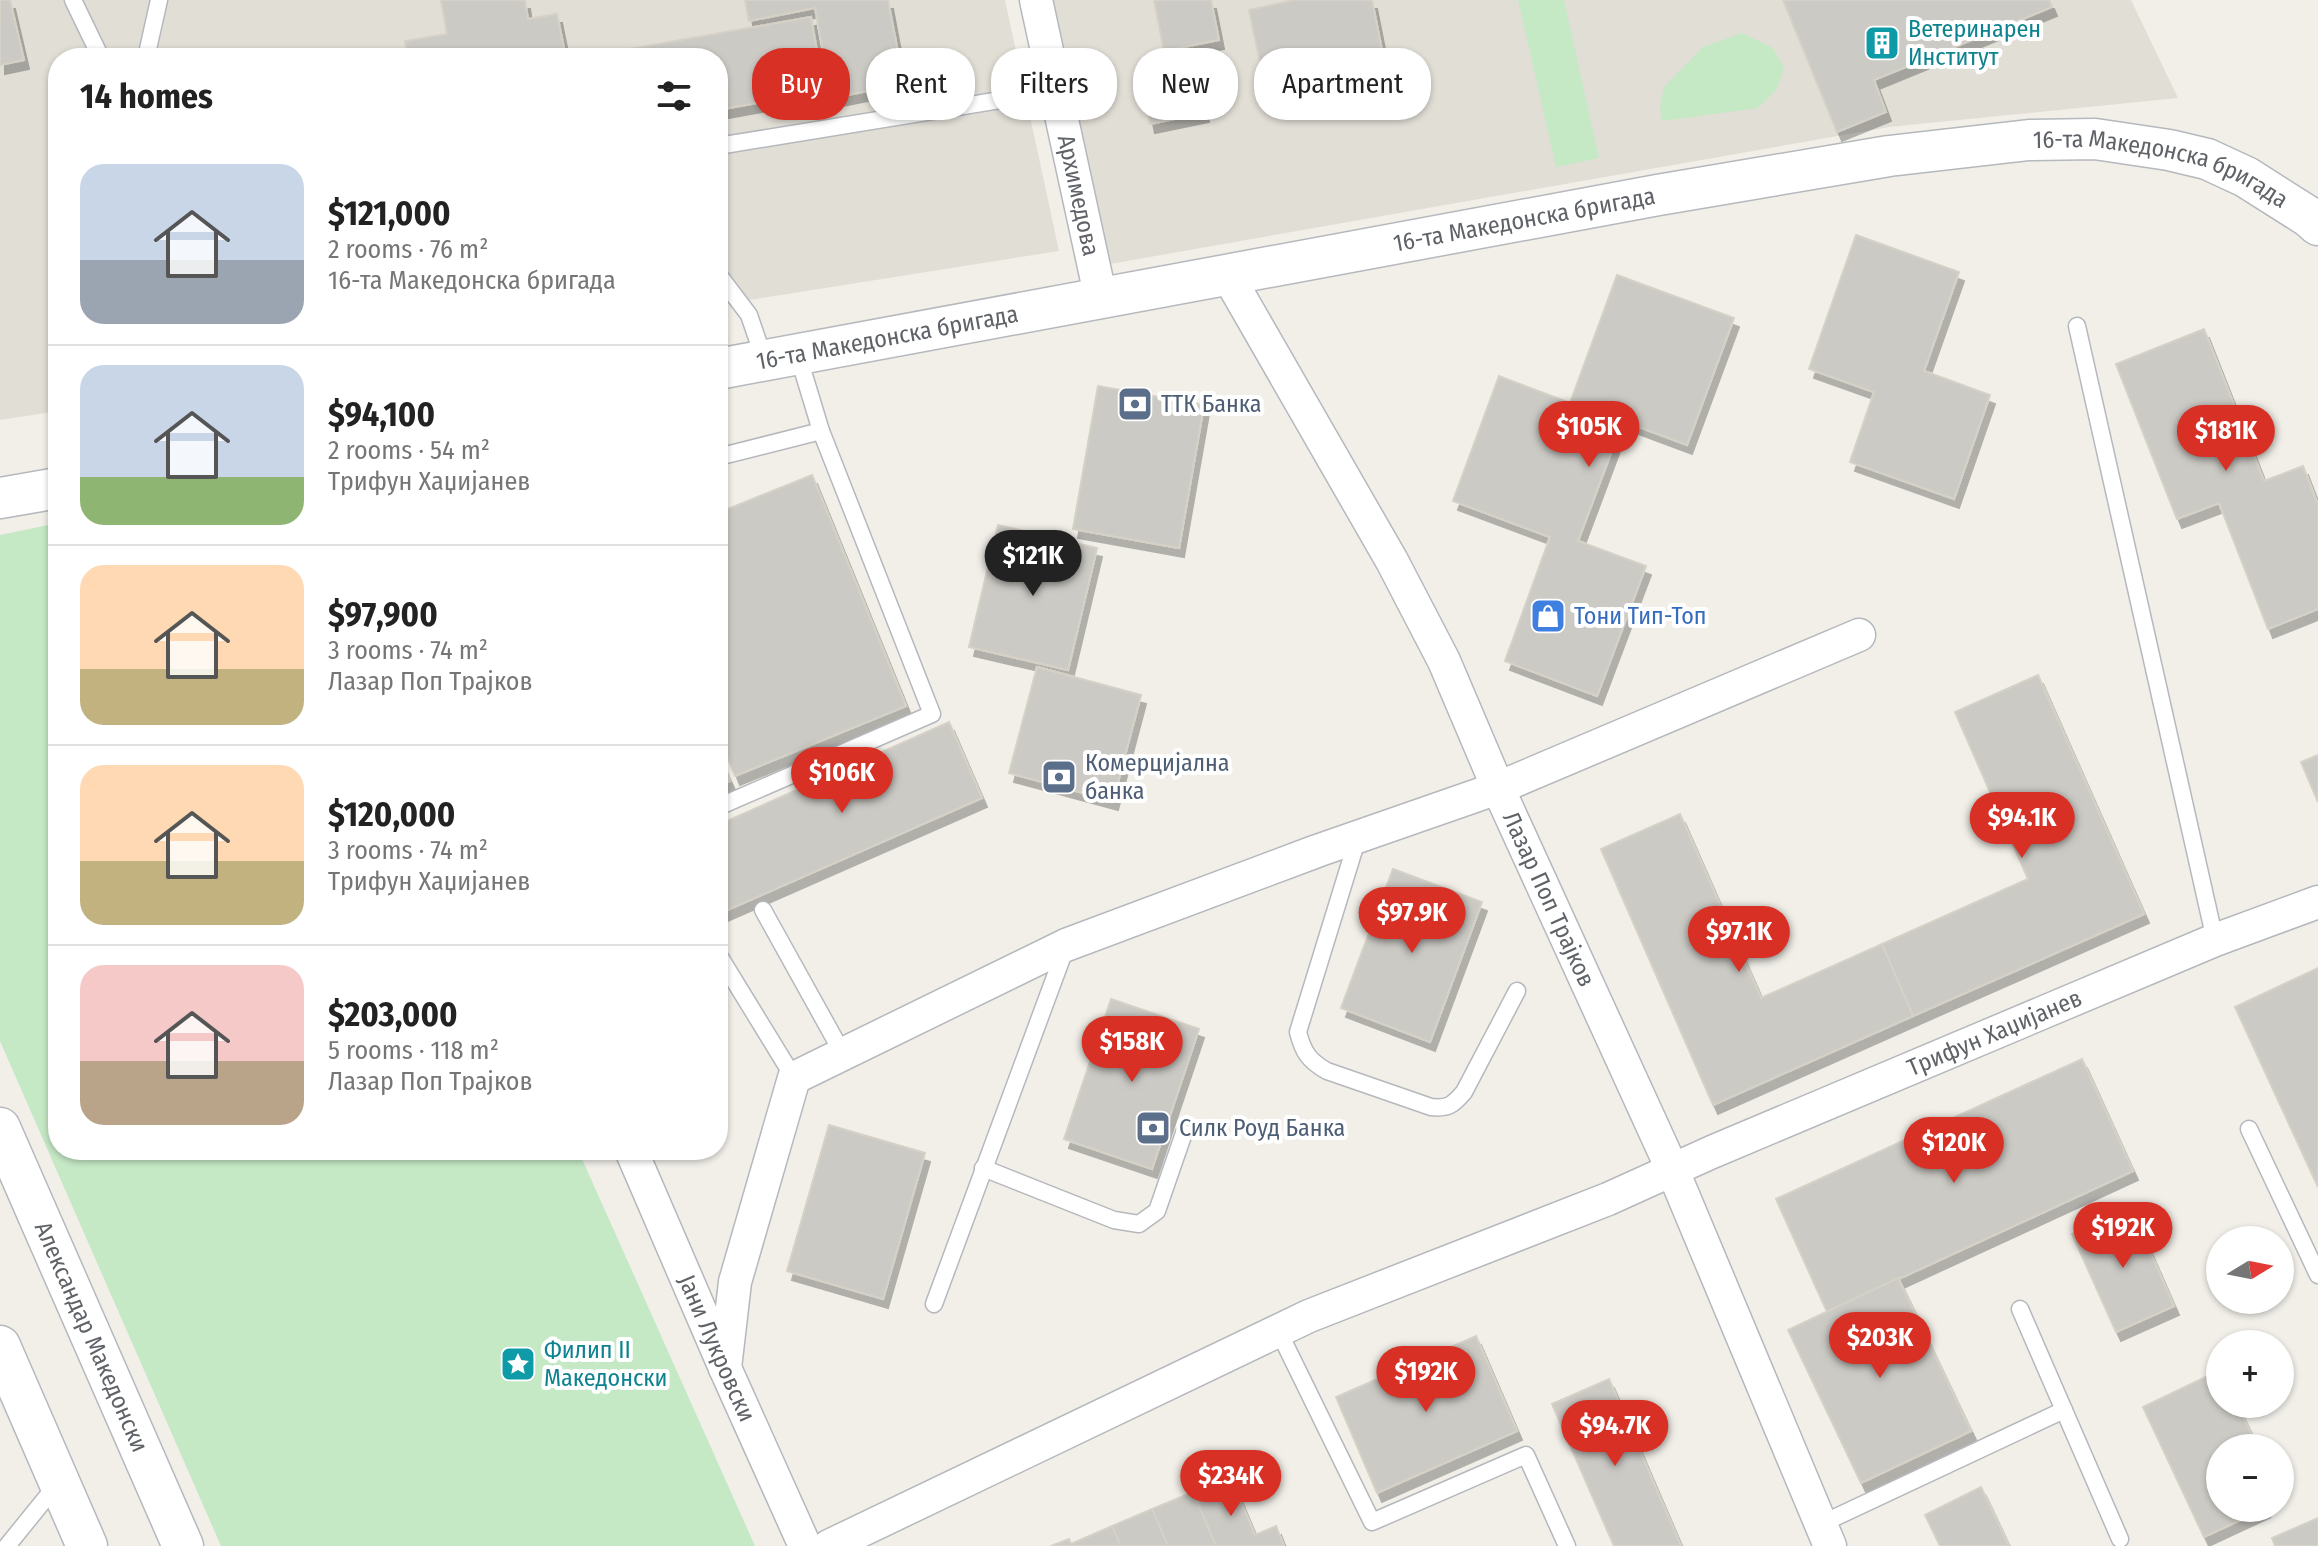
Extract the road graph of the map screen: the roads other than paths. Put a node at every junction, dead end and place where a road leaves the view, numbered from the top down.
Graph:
1 (73, 0) edge
2 (159, 0) edge
3 (1036, 0) edge
4 (96, 48) edge
5 (148, 48) edge
6 (1046, 48) edge
7 (991, 101) edge
8 (1061, 120) edge
9 (728, 144) edge
10 (2318, 225) edge
11 (1227, 274) junction
12 (728, 287) edge
13 (1101, 299) junction
14 (2077, 326) dead end
15 (781, 358) junction
16 (728, 367) edge
17 (821, 431) junction
18 (728, 454) edge
19 (48, 490) edge
20 (0, 498) edge
21 (1859, 635) dead end
22 (1498, 788) junction
23 (728, 803) edge
24 (1358, 837) junction
25 (2318, 902) edge
26 (763, 910) dead end
27 (2215, 940) junction
28 (1066, 945) junction
29 (728, 970) edge
30 (1517, 991) dead end
31 (843, 1054) junction
32 (794, 1078) junction
33 (0, 1128) edge
34 (2249, 1129) dead end
35 (1184, 1133) dead end
36 (635, 1160) edge
37 (983, 1168) junction
38 (1673, 1171) junction
39 (2318, 1275) edge
40 (934, 1304) dead end
41 (2020, 1309) dead end
42 (1278, 1330) junction
43 (0, 1346) edge
44 (725, 1368) junction
45 (2064, 1410) junction
46 (59, 1482) junction
47 (1825, 1535) edge
48 (2120, 1539) dead end
49 (7, 1546) edge
50 (87, 1546) edge
51 (183, 1546) edge
52 (805, 1546) edge
53 (829, 1546) edge
54 (1567, 1546) edge

1 - 4 lane
2 - 5 lane
3 - 6 street, Архимедова
7 - 9 lane
8 - 13 street, Архимедова
10 - 11 street, 16-та Македонска бригада
11 - 13 street, 16-та Македонска бригада
11 - 22 street, Лазар Поп Трајков
12 - 15 lane
13 - 15 street, 16-та Македонска бригада
14 - 27 lane
15 - 16 street, 16-та Македонска бригада
15 - 17 lane
17 - 18 lane
17 - 23 lane
19 - 20 street
21 - 22 street
22 - 24 street
22 - 38 street, Лазар Поп Трајков
24 - 28 street
24 - 30 lane
25 - 27 street, Трифун Хаџијанев
26 - 31 lane
27 - 38 street, Трифун Хаџијанев
28 - 31 street
28 - 37 lane
29 - 32 lane
31 - 32 street
32 - 44 street
33 - 51 street, Александар Македонски
34 - 39 lane
35 - 37 lane
36 - 44 street, Јани Лукровски
37 - 40 lane
38 - 42 street, Трифун Хаџијанев
38 - 47 street, Лазар Поп Трајков
41 - 45 lane
42 - 53 street, Трифун Хаџијанев
42 - 54 lane
43 - 46 street
44 - 52 street, Јани Лукровски
45 - 47 lane
45 - 48 lane
46 - 49 lane
46 - 50 street

